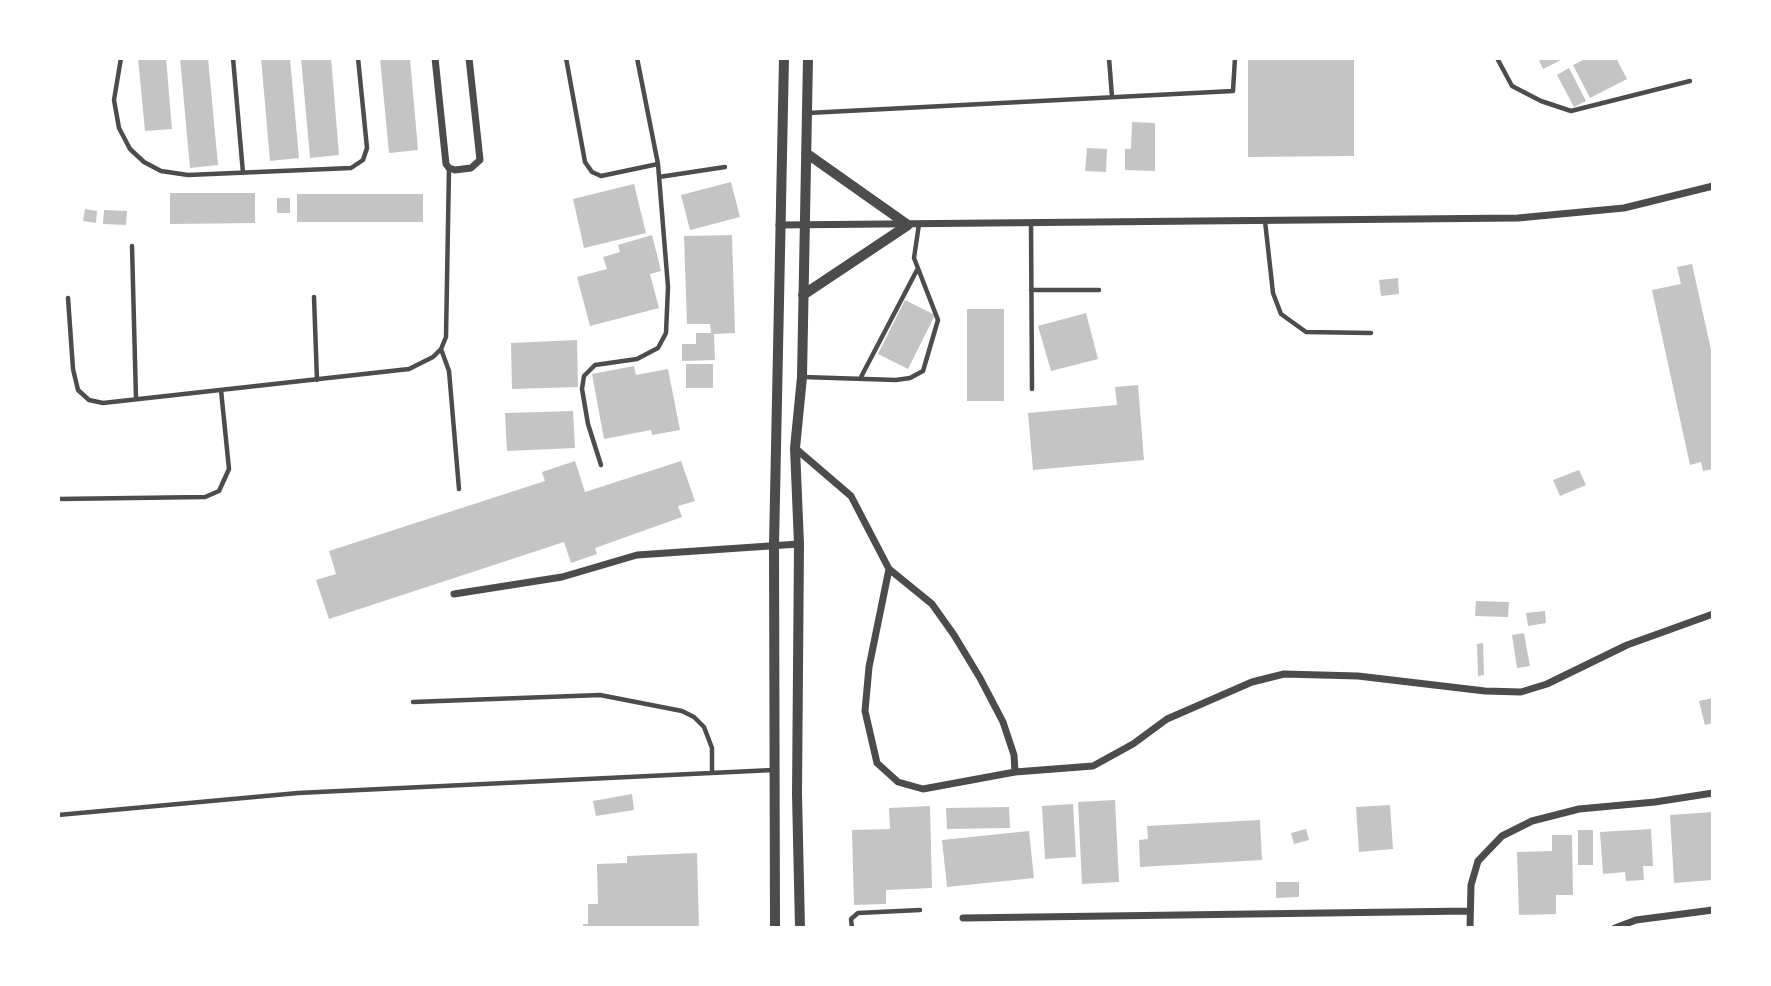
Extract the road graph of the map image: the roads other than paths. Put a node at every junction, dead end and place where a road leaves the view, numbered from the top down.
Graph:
1 (121, 58) edge
2 (233, 58) edge
3 (358, 58) edge
4 (435, 58) edge
5 (469, 58) edge
6 (566, 58) edge
7 (638, 58) edge
8 (784, 58) edge
9 (808, 58) edge
10 (1110, 58) edge
11 (1235, 58) edge
12 (1497, 58) edge
13 (1690, 81) dead end
14 (1112, 97) junction
15 (807, 113) junction
16 (806, 153) junction
17 (658, 164) junction
18 (725, 167) dead end
19 (449, 168) junction
20 (243, 173) junction
21 (659, 177) junction
22 (1713, 186) edge
23 (1265, 220) junction
24 (1031, 223) junction
25 (914, 224) junction
26 (779, 225) junction
27 (804, 225) junction
28 (132, 246) dead end
29 (917, 270) junction
30 (1031, 290) junction
31 (1098, 290) dead end
32 (803, 295) junction
33 (68, 298) dead end
34 (314, 298) dead end
35 (1371, 333) dead end
36 (441, 349) junction
37 (802, 377) junction
38 (861, 377) junction
39 (317, 380) junction
40 (1032, 388) dead end
41 (221, 390) junction
42 (136, 399) junction
43 (795, 447) junction
44 (601, 465) dead end
45 (460, 489) dead end
46 (58, 499) edge
47 (799, 544) junction
48 (774, 545) junction
49 (889, 569) junction
50 (454, 594) dead end
51 (1713, 614) edge
52 (413, 702) dead end
53 (775, 770) junction
54 (712, 771) junction
55 (1015, 772) junction
56 (1713, 793) edge
57 (58, 815) edge
58 (920, 910) dead end
59 (1713, 910) edge
60 (1469, 911) junction
61 (963, 918) dead end
62 (775, 928) edge
63 (800, 928) edge
64 (852, 928) edge
65 (1470, 928) edge
66 (1615, 928) edge

1 - 20 lane
2 - 20 lane
3 - 20 lane
4 - 19 street
5 - 19 street
6 - 17 lane
7 - 17 lane
8 - 26 street
9 - 15 street
10 - 14 lane
11 - 14 lane
12 - 13 lane
14 - 15 lane
15 - 16 street
16 - 25 street
16 - 27 street
17 - 21 lane
18 - 21 lane
19 - 36 lane
21 - 44 lane
22 - 23 street
23 - 24 street
23 - 35 lane
24 - 25 street
24 - 30 lane
25 - 27 street
25 - 29 lane
25 - 32 street
26 - 27 street
26 - 48 street
27 - 32 street
28 - 42 lane
29 - 38 lane
29 - 38 lane
30 - 31 lane
30 - 40 lane
32 - 37 street
33 - 42 lane
34 - 39 lane
36 - 39 lane
36 - 45 lane
37 - 38 lane
37 - 43 street
39 - 41 lane
41 - 42 lane
41 - 46 lane
43 - 47 street
43 - 49 street
47 - 48 street
47 - 63 street
48 - 50 street
48 - 53 street
49 - 55 street
49 - 55 street
51 - 55 street
52 - 54 lane
53 - 54 lane
53 - 62 street
54 - 57 lane
56 - 60 street
58 - 64 lane
59 - 66 street
60 - 61 street
60 - 65 street

